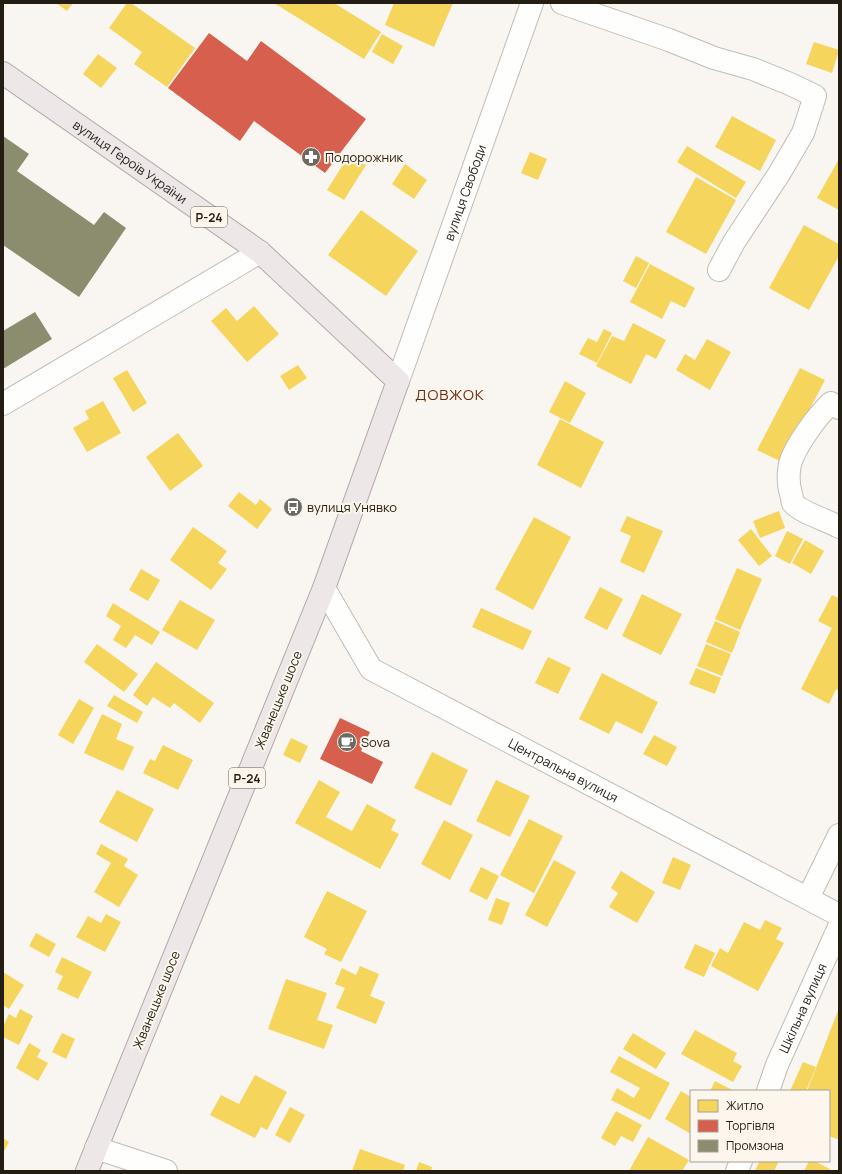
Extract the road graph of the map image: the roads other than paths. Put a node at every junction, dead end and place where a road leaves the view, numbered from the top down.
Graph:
1 (532, 3) edge
2 (562, 3) edge
3 (3, 73) edge
4 (260, 252) junction
5 (719, 270) dead end
6 (398, 381) junction
7 (3, 404) edge
8 (839, 408) edge
9 (838, 525) edge
10 (324, 588) junction
11 (839, 836) edge
12 (808, 898) junction
13 (839, 914) edge
14 (839, 927) edge
15 (768, 1090) edge
16 (96, 1148) junction
17 (742, 1162) edge
18 (87, 1171) edge
19 (166, 1171) edge
20 (737, 1171) edge

1 - 6 street, вулиця Свободи
2 - 5 street
3 - 4 main road, вулиця Героїв України / Р-24
4 - 6 main road, вулиця Героїв України / Р-24
4 - 7 street
6 - 10 main road, Жванецьке шосе / Р-24
8 - 9 street
10 - 12 street, Центральна вулиця
10 - 16 main road, Жванецьке шосе / Р-24
11 - 12 street
12 - 13 street, Центральна вулиця
14 - 15 street, Шкільна вулиця
16 - 18 main road, Жванецьке шосе / Р-24
16 - 19 street
17 - 20 street

